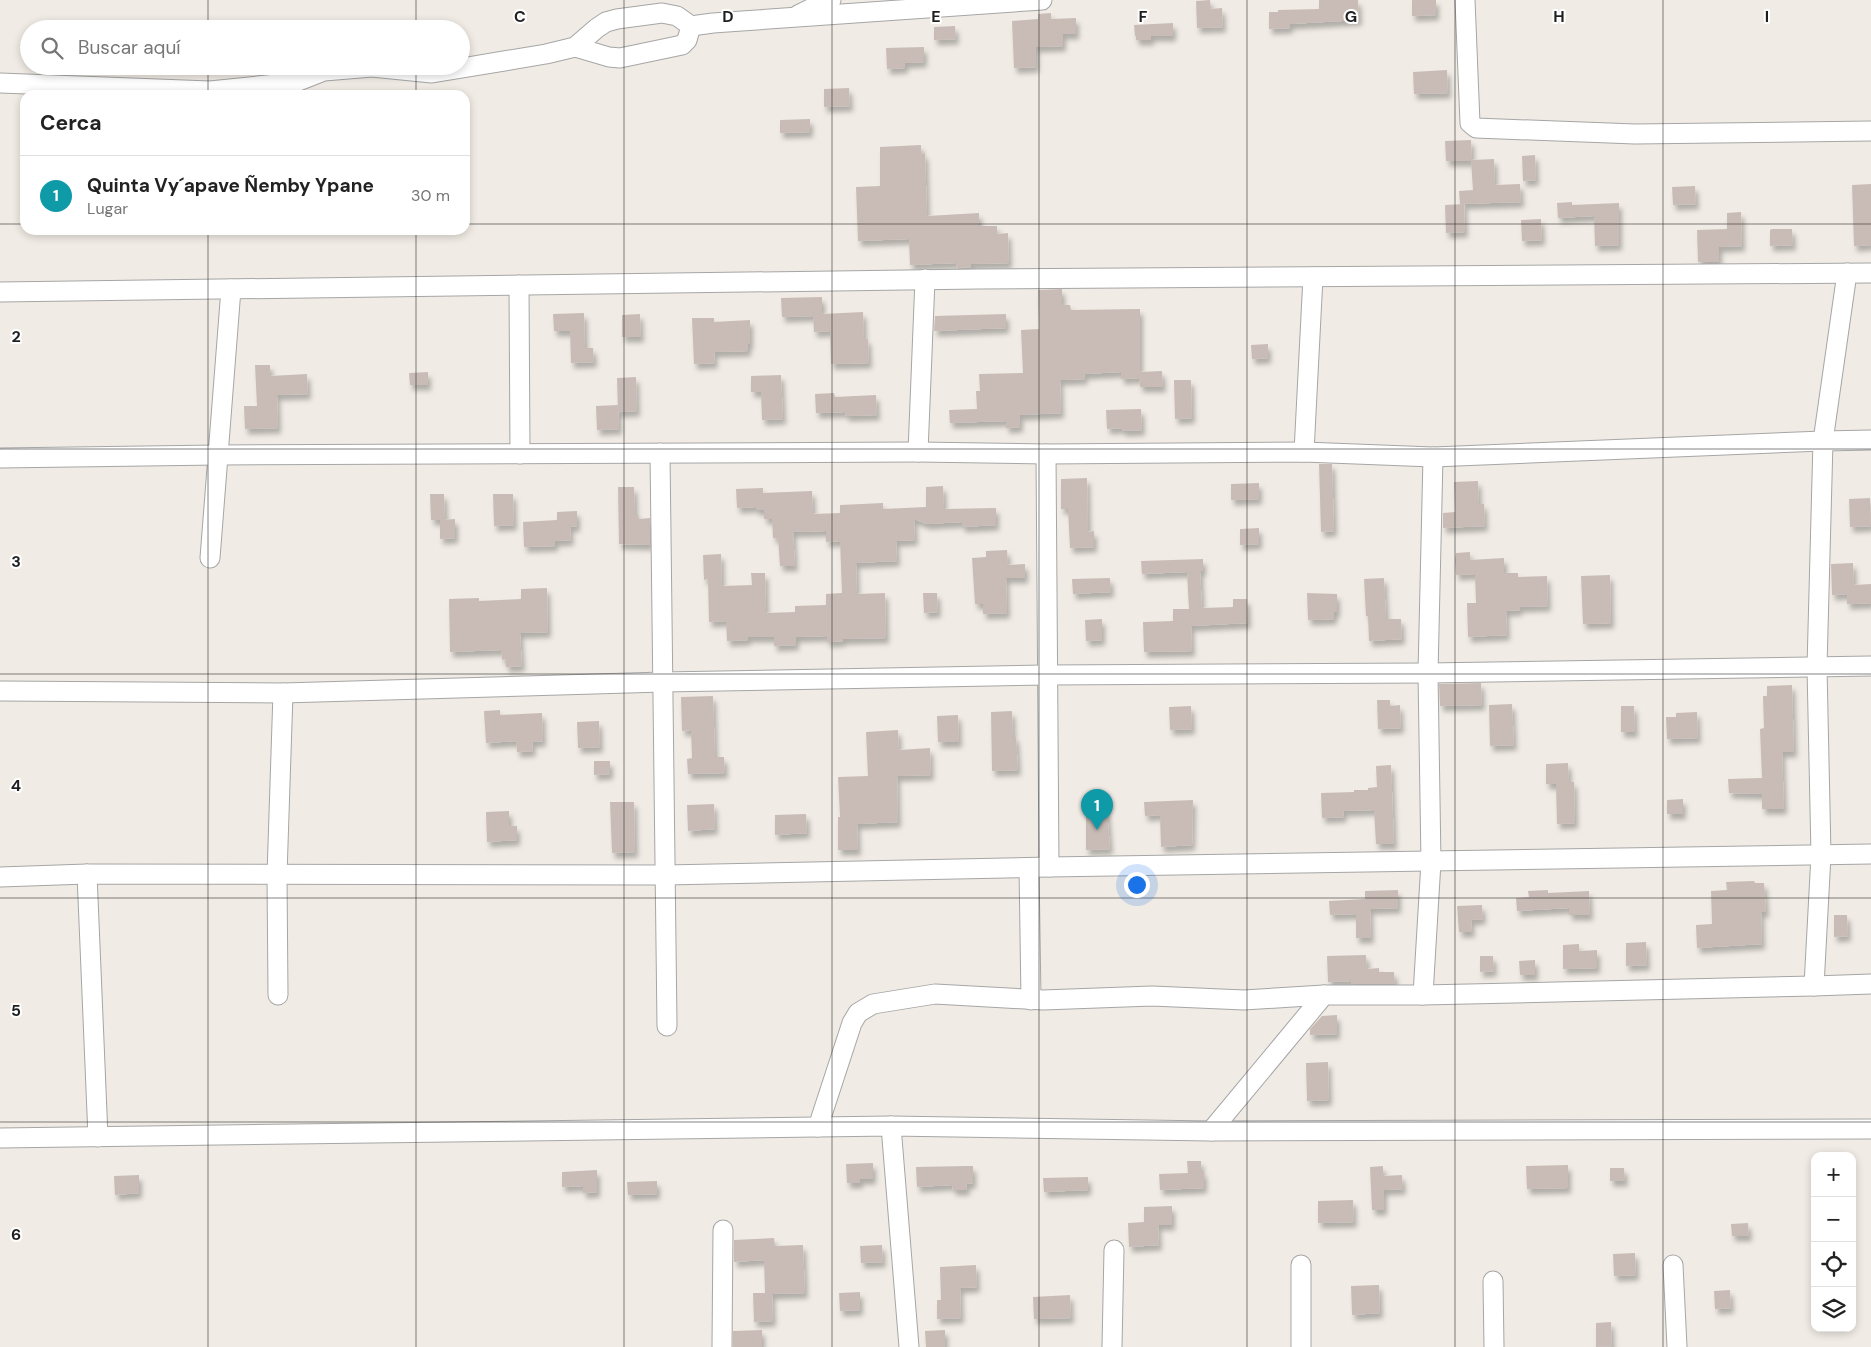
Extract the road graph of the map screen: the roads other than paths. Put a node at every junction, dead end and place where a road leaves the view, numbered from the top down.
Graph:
1 (831, 0) edge
2 (1042, 0) edge
3 (1465, 0) edge
4 (792, 18) junction
5 (691, 26) junction
6 (575, 46) junction
7 (470, 67) edge
8 (314, 75) edge
9 (0, 83) edge
10 (210, 90) edge
11 (210, 90) edge
12 (1871, 131) edge
13 (1847, 273) junction
14 (1871, 273) edge
15 (1312, 277) junction
16 (925, 279) junction
17 (519, 285) junction
18 (231, 289) junction
19 (0, 292) edge
20 (1871, 440) edge
21 (1823, 441) junction
22 (660, 452) junction
23 (918, 452) junction
24 (1304, 452) junction
25 (520, 454) junction
26 (1046, 454) junction
27 (218, 455) junction
28 (1433, 457) junction
29 (0, 458) edge
30 (210, 558) dead end
31 (1871, 666) edge
32 (1817, 667) junction
33 (1428, 673) junction
34 (1046, 675) junction
35 (663, 682) junction
36 (0, 691) edge
37 (283, 693) junction
38 (1871, 854) edge
39 (1821, 855) junction
40 (1431, 862) junction
41 (1049, 867) junction
42 (1029, 868) junction
43 (87, 874) junction
44 (277, 875) junction
45 (665, 875) junction
46 (0, 877) edge
47 (1871, 984) edge
48 (1814, 986) junction
49 (278, 995) dead end
50 (1324, 995) junction
51 (1423, 995) junction
52 (1030, 1000) junction
53 (667, 1026) dead end
54 (891, 1126) junction
55 (818, 1127) junction
56 (1871, 1129) edge
57 (1211, 1131) junction
58 (98, 1137) junction
59 (0, 1138) edge
60 (723, 1230) dead end
61 (1114, 1250) dead end
62 (1301, 1265) dead end
63 (1672, 1265) dead end
64 (1493, 1281) dead end
65 (722, 1347) edge
66 (908, 1347) edge
67 (1112, 1347) edge
68 (1301, 1347) edge
69 (1494, 1347) edge
70 (1677, 1347) edge

1 - 4 street
2 - 4 street
3 - 12 street
4 - 5 street
5 - 6 street
5 - 6 street
6 - 7 street
8 - 10 street
9 - 11 street
13 - 14 street
13 - 15 street
13 - 21 street
15 - 16 street
15 - 24 street
16 - 17 street
16 - 23 street
17 - 18 street
17 - 25 street
18 - 19 street
18 - 27 street
20 - 21 street
21 - 28 street
21 - 32 street
22 - 23 street
22 - 25 street
22 - 35 street
23 - 26 street
24 - 26 street
24 - 28 street
25 - 27 street
26 - 34 street
27 - 29 street
27 - 30 street
28 - 33 street
31 - 32 street
32 - 33 street
32 - 39 street
33 - 34 street
33 - 40 street
34 - 35 street
34 - 41 street
35 - 37 street
35 - 45 street
36 - 37 street
37 - 44 street
38 - 39 street
39 - 40 street
39 - 48 street
40 - 41 street
40 - 51 street
41 - 42 street
42 - 45 street
42 - 52 street
43 - 44 street
43 - 46 street
43 - 58 street
44 - 45 street
44 - 49 street
45 - 53 street
47 - 48 street
48 - 51 street
50 - 51 street
50 - 52 street
50 - 57 street
52 - 55 street
54 - 55 street
54 - 57 street
54 - 66 street
55 - 58 street
56 - 57 street
58 - 59 street
60 - 65 street
61 - 67 street
62 - 68 street
63 - 70 street
64 - 69 street

